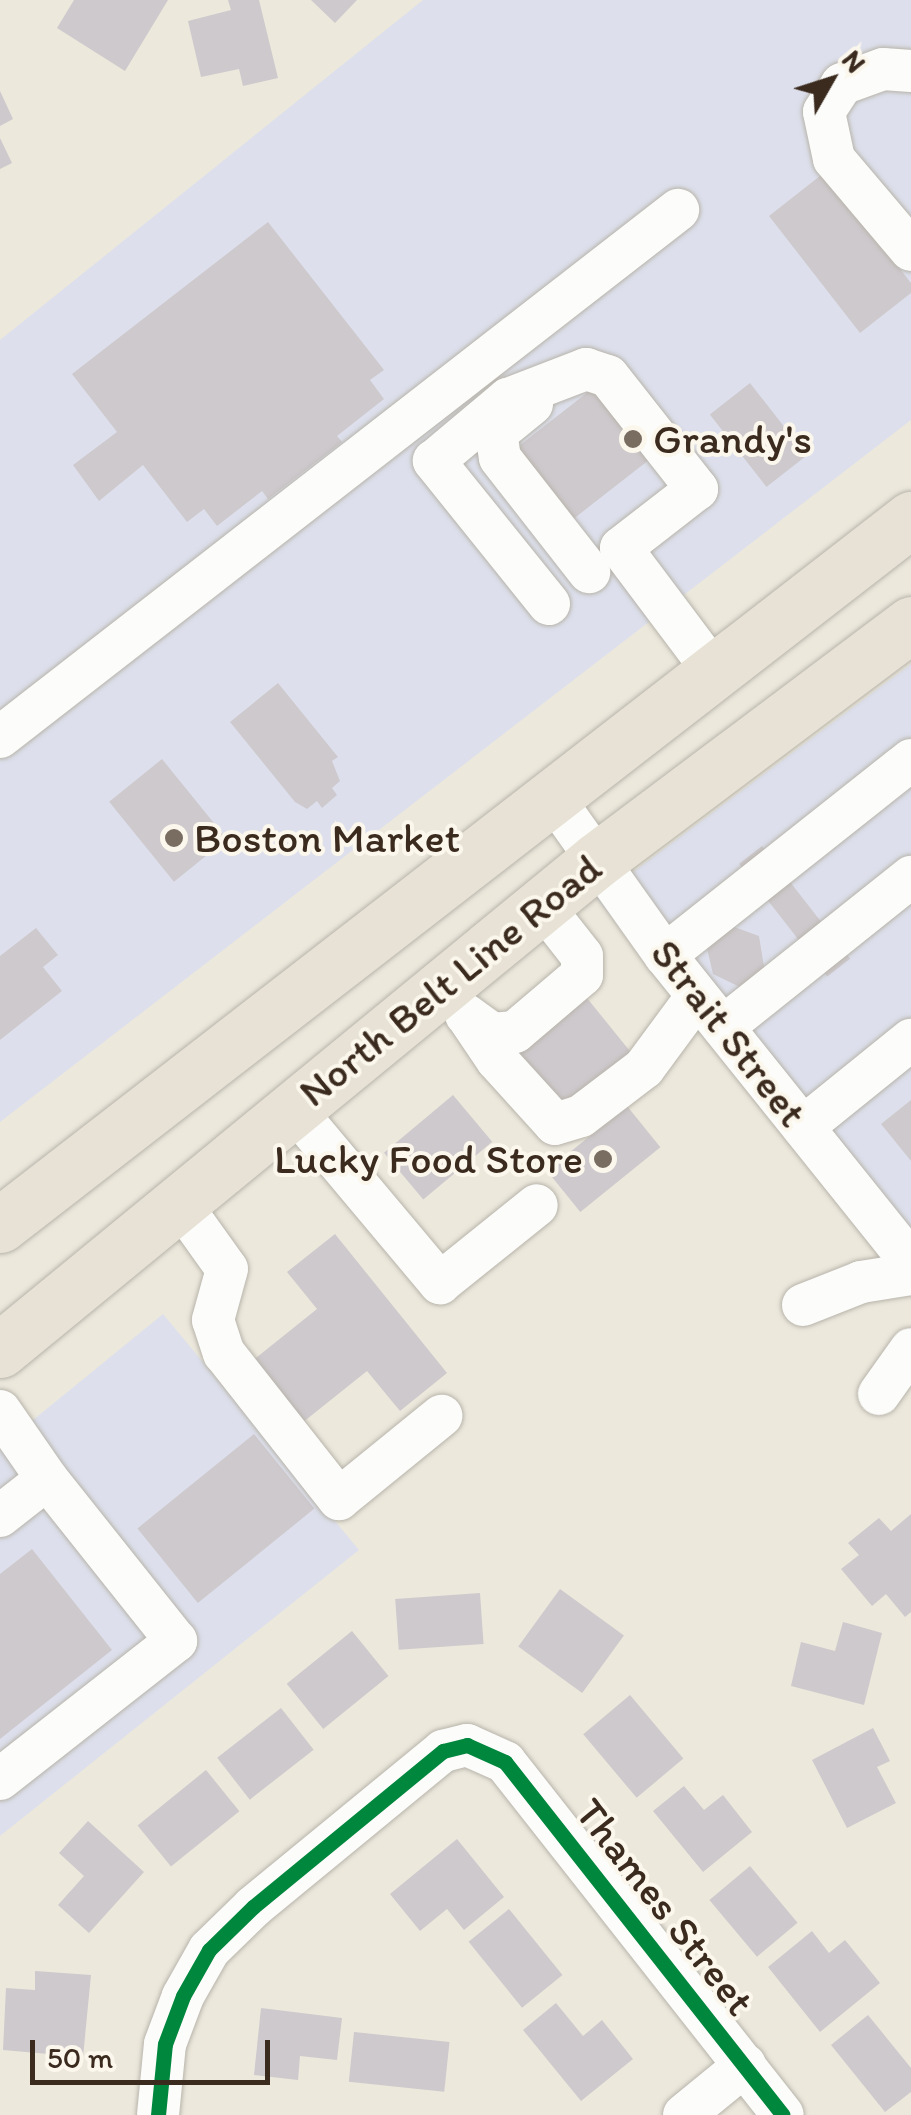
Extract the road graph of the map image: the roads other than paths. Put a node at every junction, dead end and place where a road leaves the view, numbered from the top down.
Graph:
1 (911, 71) edge
2 (678, 210) dead end
3 (911, 250) edge
4 (559, 381) junction
5 (911, 519) edge
6 (590, 572) dead end
7 (549, 604) dead end
8 (911, 624) edge
9 (715, 673) junction
10 (0, 737) edge
11 (895, 782) edge
12 (554, 799) junction
13 (598, 860) junction
14 (911, 877) edge
15 (542, 904) junction
16 (665, 955) junction
17 (455, 1004) junction
18 (710, 1012) junction
19 (911, 1040) edge
20 (293, 1108) junction
21 (803, 1127) junction
22 (178, 1202) junction
23 (538, 1204) dead end
24 (0, 1225) edge
25 (911, 1262) edge
26 (911, 1274) edge
27 (803, 1305) dead end
28 (911, 1348) edge
29 (0, 1350) edge
30 (878, 1394) dead end
31 (0, 1412) edge
32 (441, 1416) dead end
33 (47, 1478) junction
34 (0, 1516) edge
35 (0, 1779) edge
36 (745, 2065) junction
37 (158, 2115) edge
38 (684, 2115) edge
39 (783, 2115) edge

1 - 3 street
2 - 10 street
4 - 6 street
4 - 7 street
4 - 9 street
5 - 9 main road, North Belt Line Road
8 - 13 main road, North Belt Line Road
9 - 12 main road, North Belt Line Road
11 - 16 street
12 - 13 street, Strait Street
12 - 24 main road, North Belt Line Road
13 - 15 main road, North Belt Line Road
13 - 16 street, Strait Street
14 - 18 street
15 - 17 main road, North Belt Line Road
15 - 17 street
16 - 18 street, Strait Street
17 - 18 street
17 - 20 main road, North Belt Line Road
18 - 21 street, Strait Street
19 - 21 street
20 - 22 main road, North Belt Line Road
20 - 23 street
21 - 25 street, Strait Street
22 - 29 main road, North Belt Line Road
22 - 32 street
26 - 27 street
28 - 30 street
31 - 33 street
33 - 34 street
33 - 35 street
36 - 37 street, Thames Street
36 - 38 street
36 - 39 street, Thames Street

